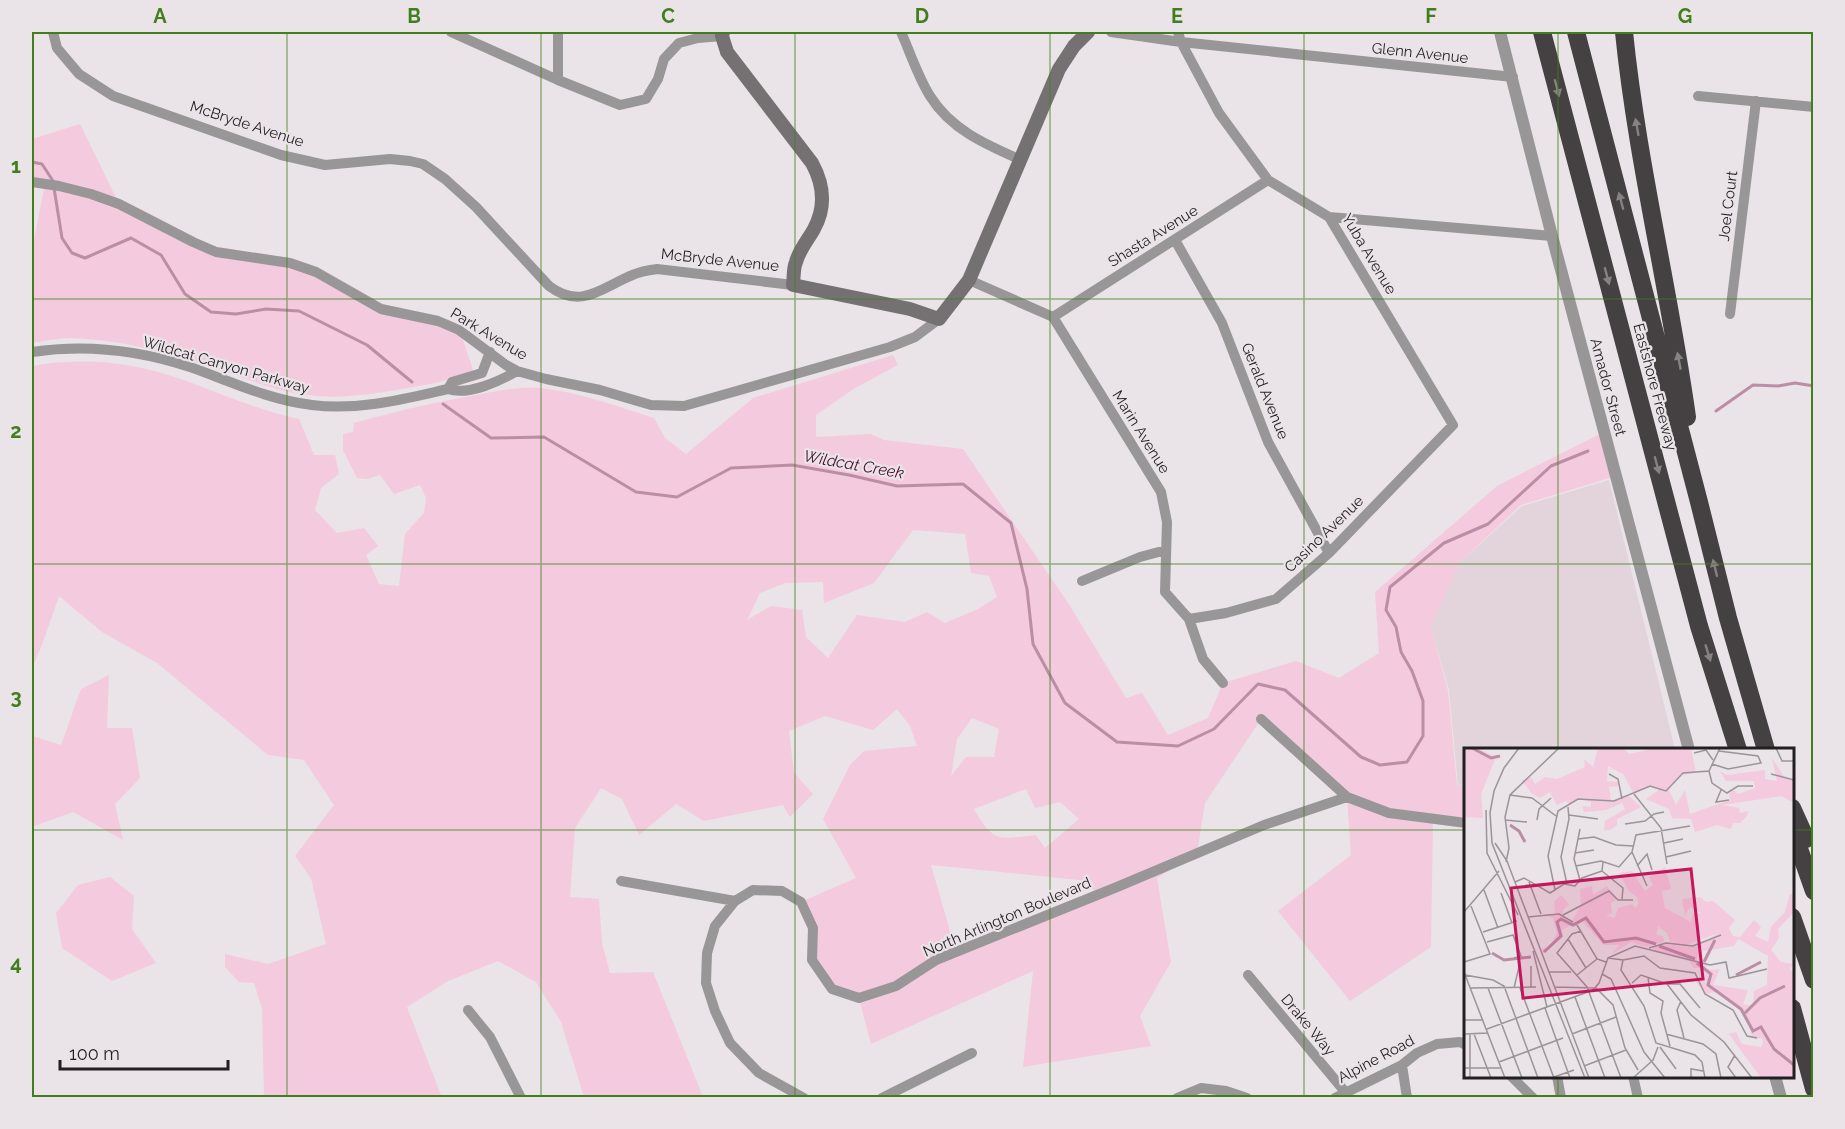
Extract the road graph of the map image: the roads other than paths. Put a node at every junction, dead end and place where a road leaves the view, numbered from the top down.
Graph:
1 (52, 32) edge
2 (451, 32) edge
3 (558, 32) edge
4 (901, 32) edge
5 (1088, 32) edge
6 (1110, 32) edge
7 (1500, 32) edge
8 (1542, 32) edge
9 (1576, 32) edge
10 (1624, 32) edge
11 (723, 34) edge
12 (1180, 37) edge
13 (1513, 78) junction
14 (558, 80) junction
15 (1698, 96) dead end
16 (1756, 102) junction
17 (1814, 107) edge
18 (1021, 160) junction
19 (1269, 180) junction
20 (32, 182) edge
21 (1329, 217) junction
22 (1552, 236) junction
23 (1175, 240) junction
24 (969, 280) junction
25 (793, 285) junction
26 (1730, 314) dead end
27 (1053, 317) junction
28 (939, 319) junction
29 (32, 352) edge
30 (490, 352) junction
31 (517, 371) junction
32 (482, 373) junction
33 (486, 385) junction
34 (448, 389) junction
35 (1454, 425) joint
36 (1699, 502) junction
37 (1166, 550) junction
38 (1329, 553) junction
39 (1082, 582) dead end
40 (1189, 619) junction
41 (1223, 683) dead end
42 (1261, 718) dead end
43 (1688, 748) edge
44 (1737, 748) edge
45 (1766, 748) edge
46 (1347, 797) junction
47 (1794, 812) edge
48 (1464, 823) edge
49 (1794, 835) edge
50 (1814, 857) edge
51 (621, 881) dead end
52 (1814, 891) edge
53 (735, 901) junction
54 (1794, 923) edge
55 (1248, 975) dead end
56 (1814, 980) edge
57 (468, 1010) dead end
58 (1794, 1015) edge
59 (1464, 1044) edge
60 (972, 1053) dead end
61 (1402, 1065) junction
62 (1512, 1078) edge
63 (1557, 1078) edge
64 (1633, 1078) edge
65 (1775, 1078) edge
66 (1814, 1089) edge
67 (1346, 1093) junction
68 (521, 1098) edge
69 (804, 1098) edge
70 (882, 1098) edge
71 (1177, 1098) edge
72 (1247, 1098) edge
73 (1335, 1098) edge
74 (1407, 1098) edge
75 (1533, 1098) edge
76 (1562, 1098) edge
77 (1638, 1098) edge
78 (1781, 1098) edge

1 - 25 street, McBryde Avenue
2 - 14 street
3 - 14 street
4 - 18 street
5 - 18 main road
6 - 12 street, Glenn Avenue
7 - 13 street, Amador Street
8 -> 44 highway, Eastshore Freeway
36 -> 9 highway, Eastshore Freeway
36 -> 10 highway
11 - 14 street
11 - 25 main road
12 - 13 street, Glenn Avenue
12 - 19 street, Yuba Avenue
13 - 22 street, Amador Street
15 - 16 street
16 - 17 street
16 - 26 street, Joel Court
18 - 24 main road
19 - 21 street, Yuba Avenue
19 - 23 street, Shasta Avenue
20 - 30 street, Park Avenue
21 - 22 street
21 - 35 street, Yuba Avenue
22 - 43 street, Amador Street
23 - 27 street, Shasta Avenue
23 - 38 street, Gerald Avenue
24 - 27 street
24 - 28 main road
25 - 28 main road, McBryde Avenue
27 - 37 street, Marin Avenue
28 - 31 street, Park Avenue
29 - 34 street, Wildcat Canyon Parkway
30 - 31 street, Park Avenue
30 - 32 street
31 - 33 street, Wildcat Canyon Parkway
32 - 33 street
32 - 34 street, Wildcat Canyon Parkway
33 - 34 street, Wildcat Canyon Parkway
35 - 38 street, Casino Avenue
45 -> 36 highway, Eastshore Freeway
37 - 39 street
37 - 40 street, Marin Avenue
38 - 40 street, Casino Avenue
40 - 41 street, Marin Avenue
42 - 46 street
46 - 48 street
46 - 53 street, North Arlington Boulevard
47 - 50 highway
49 - 52 highway
51 - 53 street
53 - 69 street, North Arlington Boulevard
54 - 56 highway
55 - 67 street, Drake Way
57 - 68 street
58 - 66 highway
59 - 61 street, Alpine Road
60 - 70 street
61 - 67 street, Alpine Road
61 - 74 street
62 - 75 street
63 - 76 street
64 - 77 street
65 - 78 street
67 - 73 street, Alpine Road
71 - 72 street

